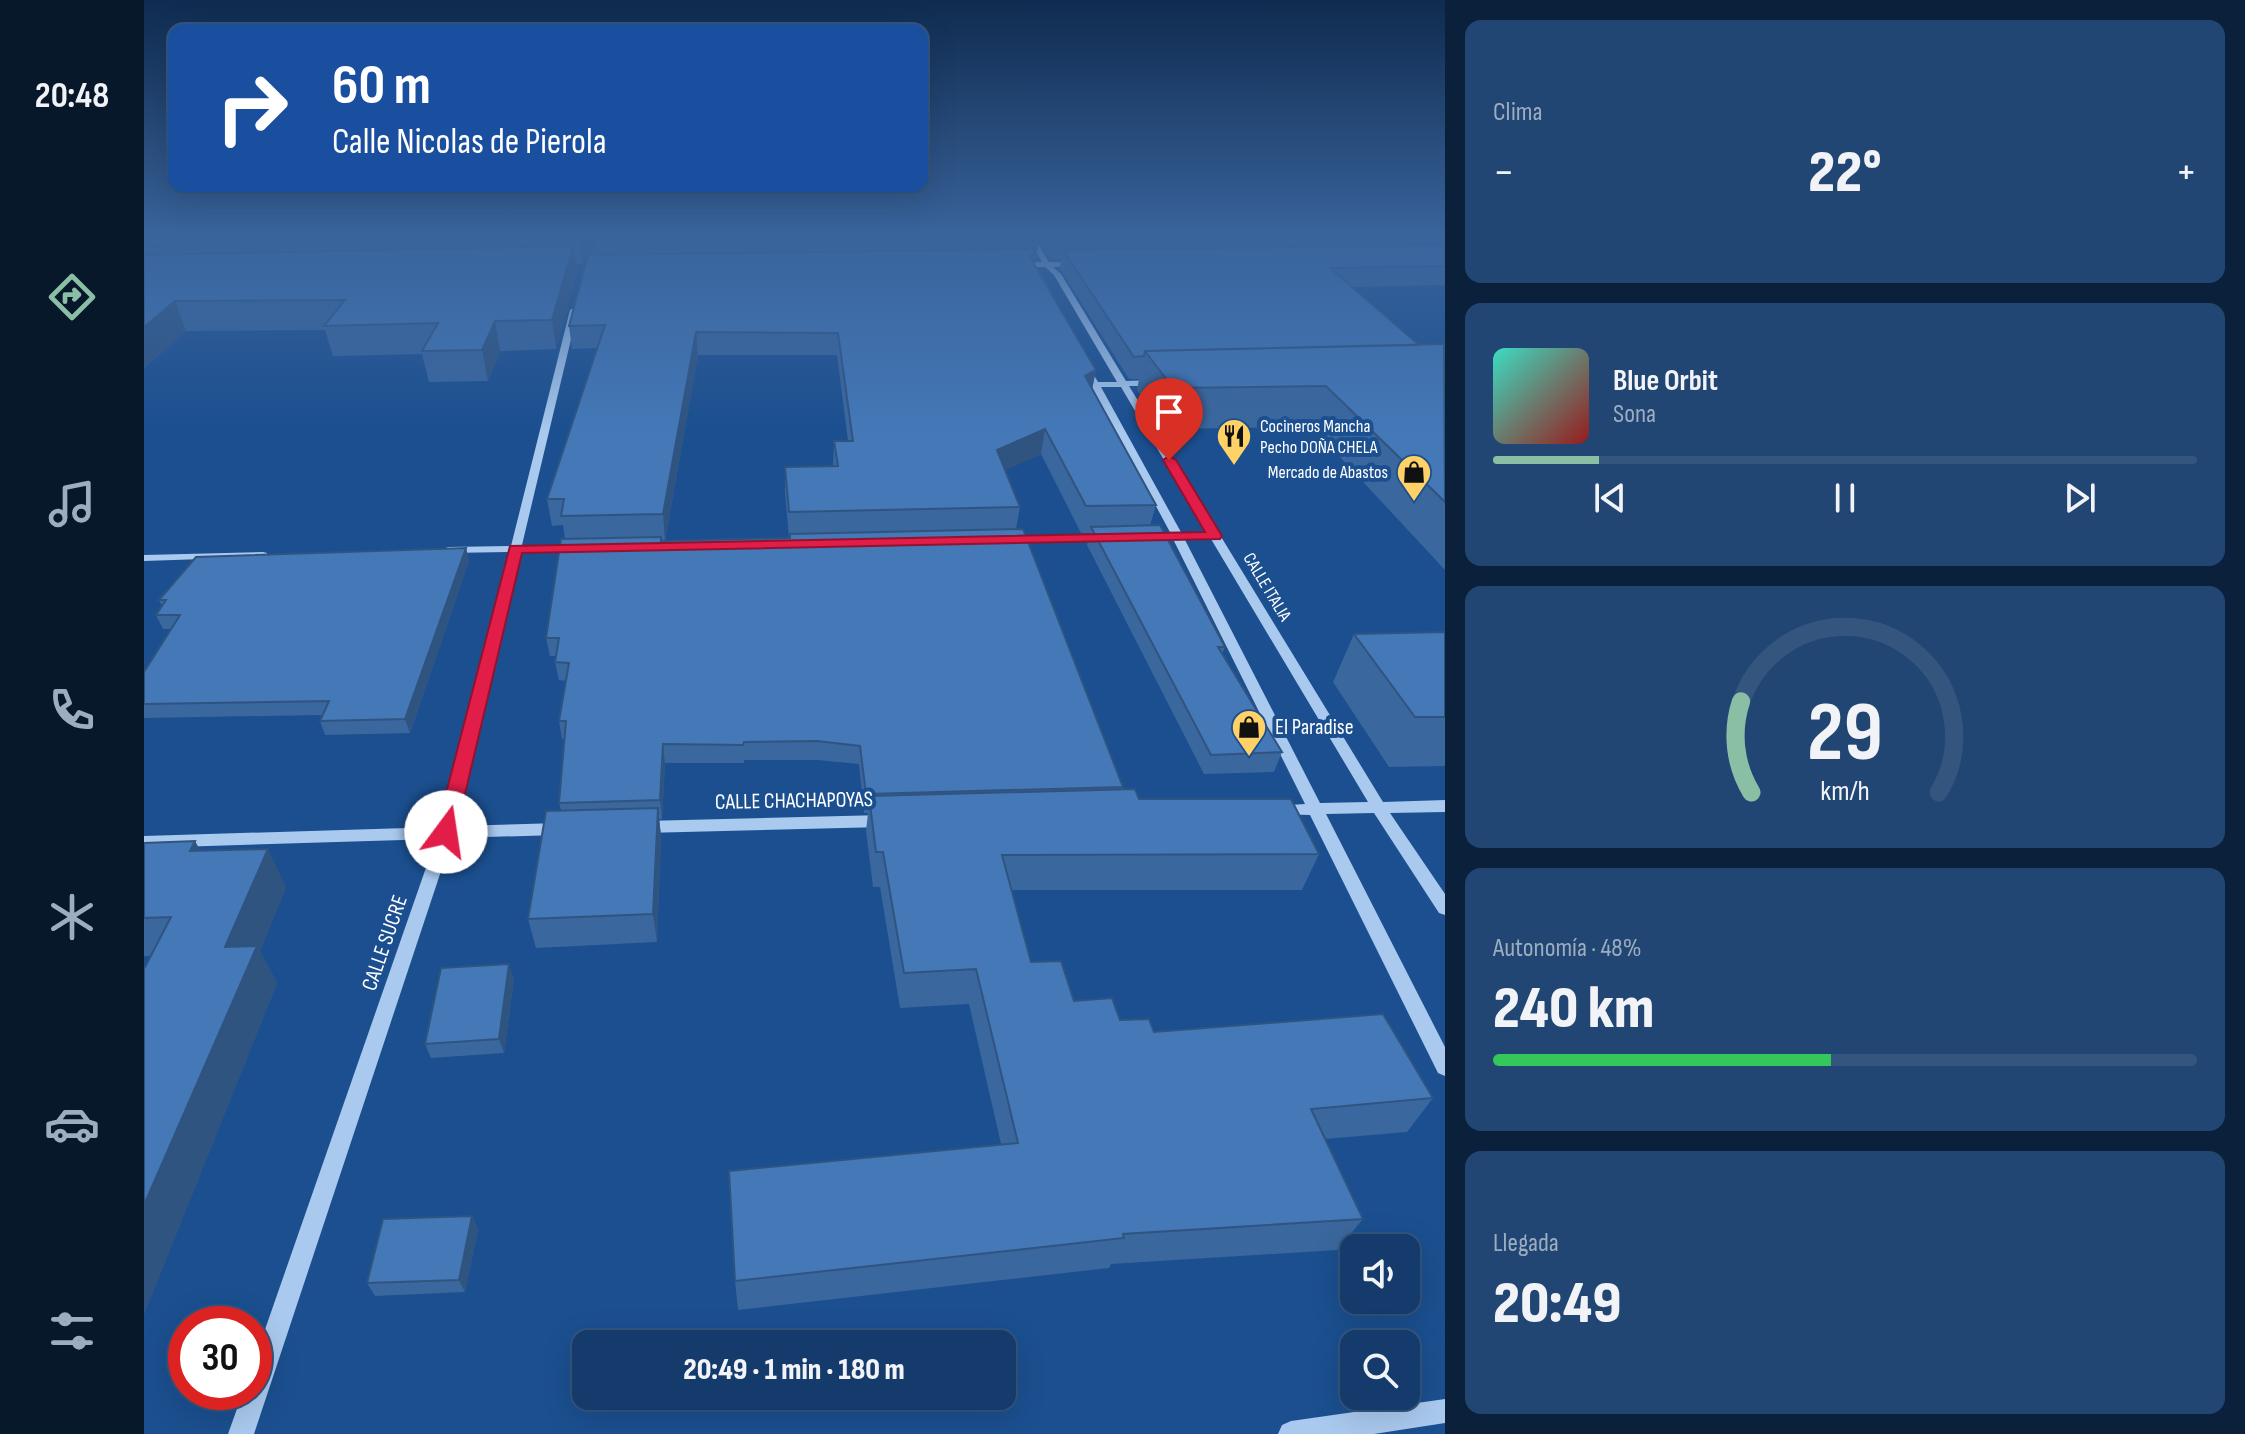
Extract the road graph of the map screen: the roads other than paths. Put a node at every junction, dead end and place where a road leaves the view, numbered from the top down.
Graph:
1 (577, 299) edge
2 (1072, 299) edge
3 (1080, 357) edge
4 (1169, 383) edge
5 (1123, 384) junction
6 (1095, 385) junction
7 (1215, 536) junction
8 (1178, 537) junction
9 (1121, 538) edge
10 (1135, 538) edge
11 (995, 540) edge
12 (595, 547) edge
13 (515, 549) junction
14 (435, 551) edge
15 (275, 555) edge
16 (144, 558) edge
17 (1445, 806) edge
18 (1312, 807) junction
19 (1379, 808) junction
20 (1259, 811) edge
21 (908, 820) edge
22 (621, 828) edge
23 (573, 829) edge
24 (446, 832) junction
25 (144, 842) edge
26 (1445, 908) edge
27 (1445, 1067) edge
28 (1445, 1411) edge
29 (241, 1434) edge
30 (1291, 1434) edge

1 - 13 street, CALLE SUCRE
2 - 5 street, CALLE ITALIA
3 - 6 street
4 - 5 street
5 - 6 street
5 - 7 street, CALLE ITALIA
6 - 8 street
7 - 8 street
7 - 19 street, CALLE ITALIA
8 - 10 street
8 - 18 street
9 - 11 street
12 - 13 street
13 - 14 street
13 - 24 street, CALLE SUCRE
15 - 16 street
17 - 19 street
18 - 19 street
18 - 20 street
18 - 27 street
19 - 26 street, CALLE ITALIA
21 - 22 street, CALLE CHACHAPOYAS
23 - 24 street
24 - 25 street
24 - 29 street, CALLE SUCRE
28 - 30 street

